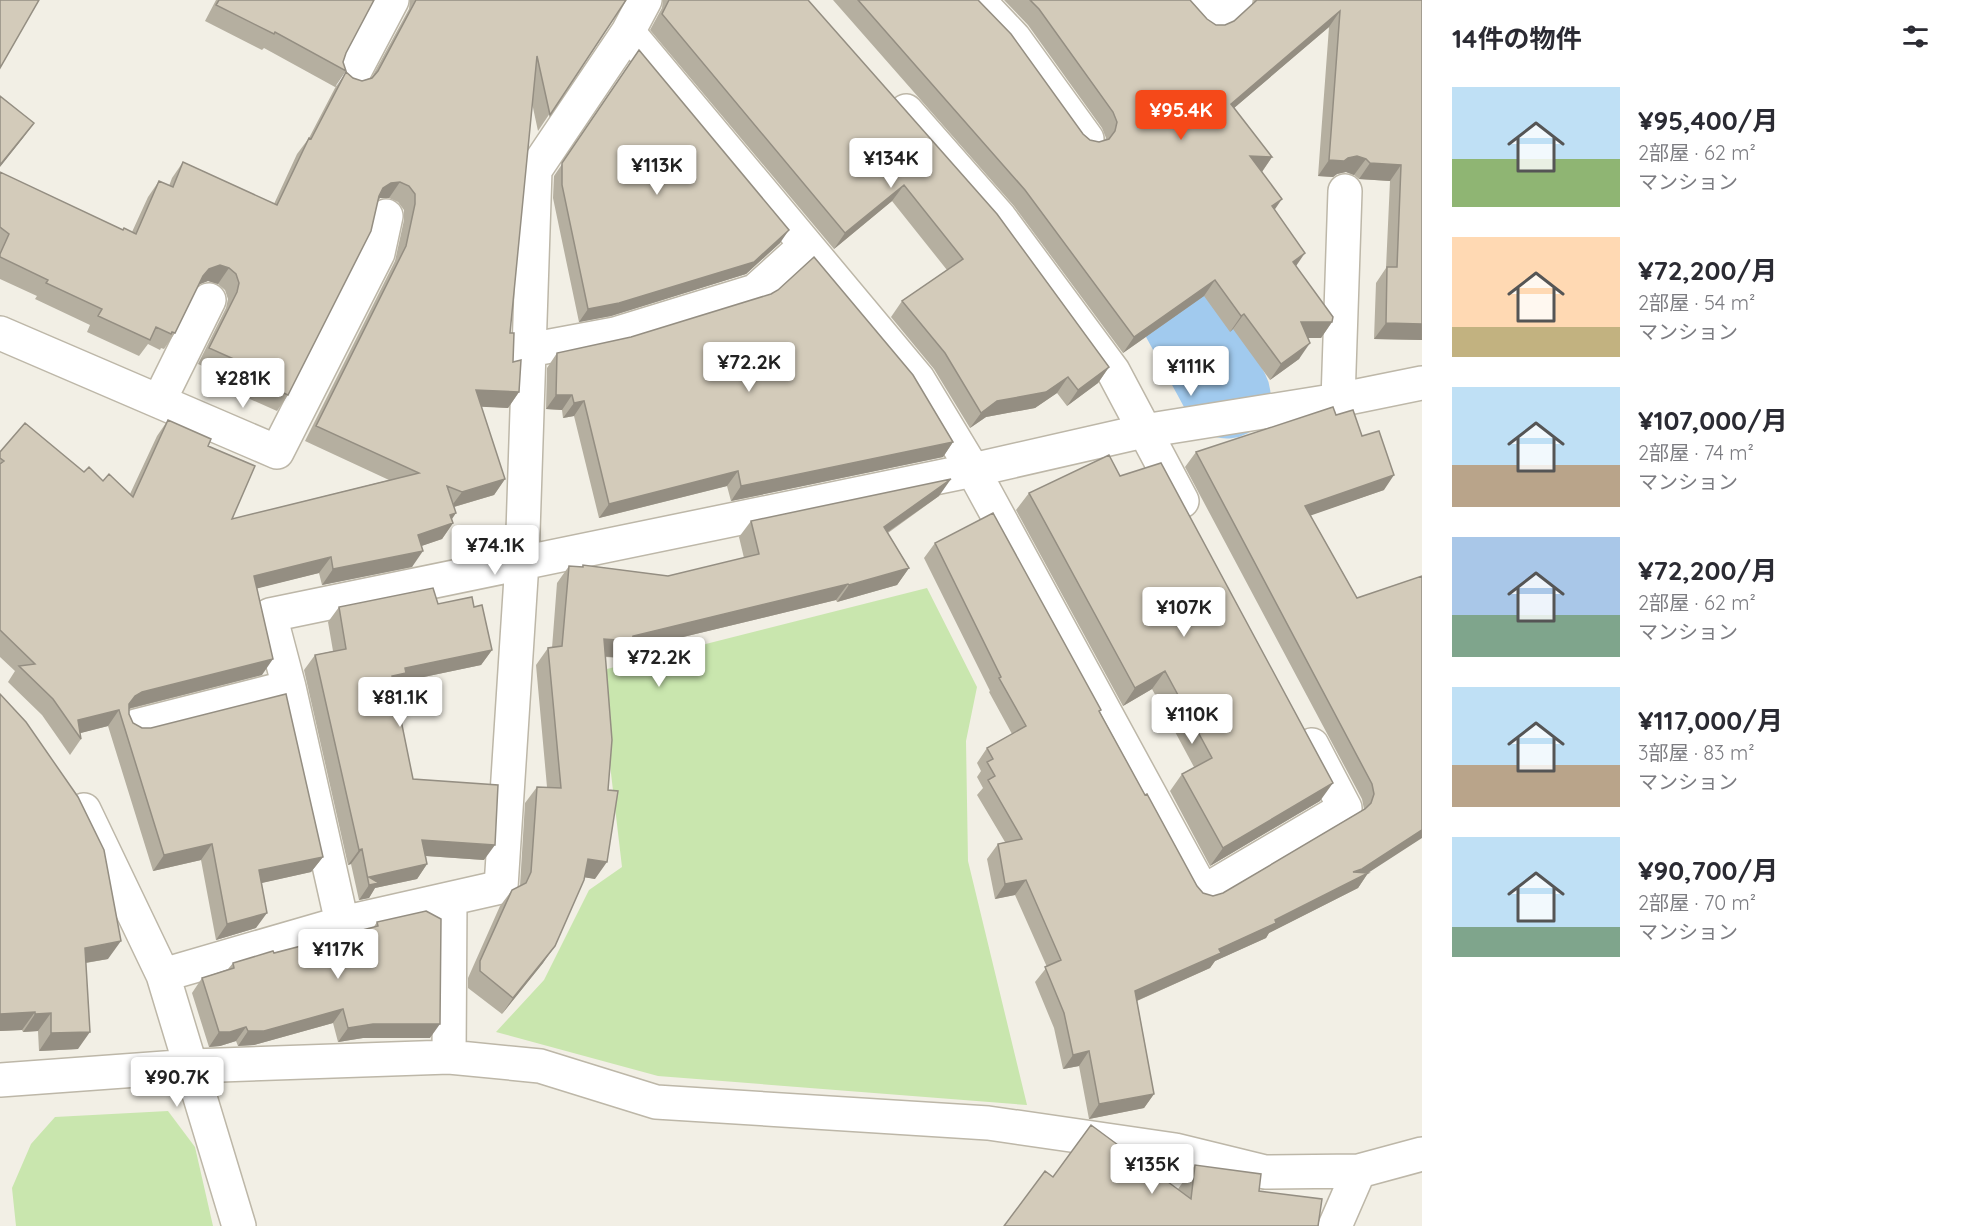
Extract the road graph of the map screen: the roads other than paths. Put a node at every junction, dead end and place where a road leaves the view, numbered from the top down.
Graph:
1 (392, 0) edge
2 (978, 0) edge
3 (1190, 0) edge
4 (1236, 0) edge
5 (638, 9) edge
6 (351, 78) edge
7 (885, 87) edge
8 (1087, 139) edge
9 (1345, 190) dead end
10 (386, 216) dead end
11 (806, 245) junction
12 (209, 300) dead end
13 (0, 333) edge
14 (529, 350) junction
15 (1422, 383) edge
16 (1338, 400) junction
17 (159, 401) junction
18 (1144, 431) junction
19 (973, 470) junction
20 (1194, 525) edge
21 (522, 562) junction
22 (289, 687) junction
23 (1301, 724) edge
24 (136, 726) edge
25 (68, 786) edge
26 (450, 900) junction
27 (342, 923) junction
28 (163, 975) junction
29 (449, 1057) junction
30 (192, 1066) junction
31 (0, 1080) edge
32 (1422, 1154) edge
33 (1359, 1171) junction
34 (239, 1226) edge
35 (1335, 1226) edge

1 - 6 street
2 - 8 street
3 - 4 street
5 - 11 street
5 - 14 street
7 - 18 street
9 - 16 street
10 - 17 street
11 - 14 street
11 - 19 street
12 - 17 street
13 - 17 street
14 - 21 street
15 - 16 street
16 - 18 street
18 - 19 street
18 - 20 street
19 - 21 street
19 - 23 street
21 - 22 street
21 - 26 street
22 - 24 street
22 - 27 street
25 - 28 street
26 - 27 street
26 - 29 street
27 - 28 street
28 - 30 street
29 - 30 street
29 - 33 street
30 - 31 street
30 - 34 street
32 - 33 street
33 - 35 street

